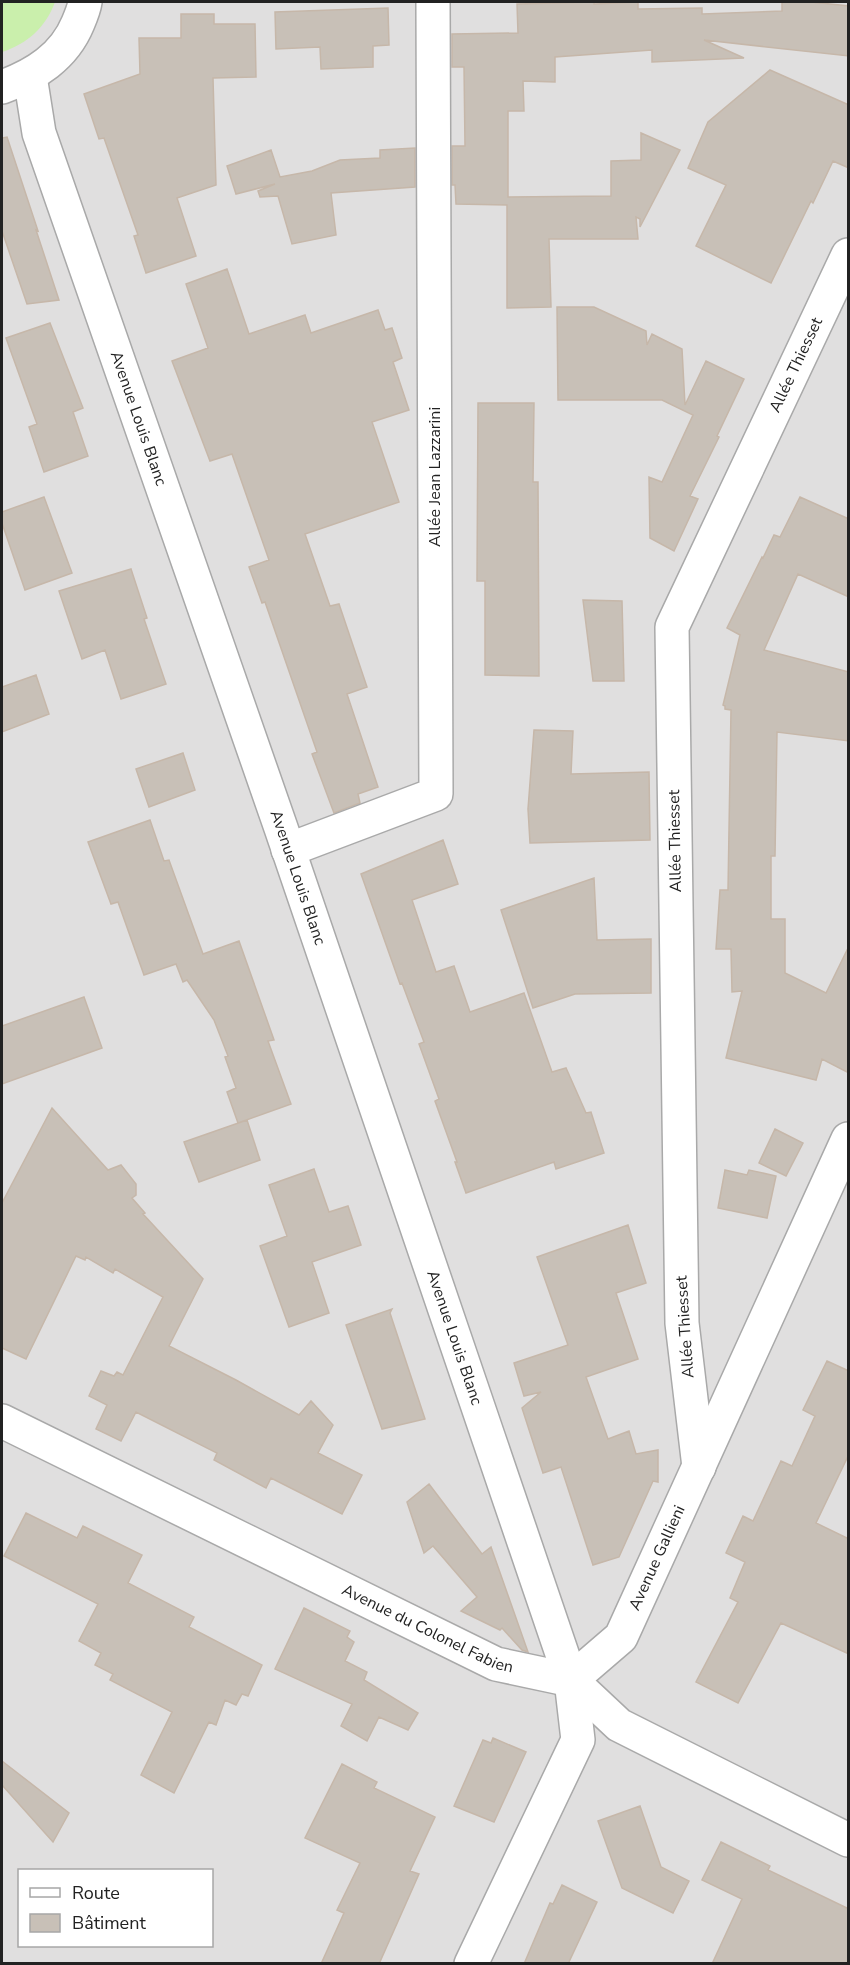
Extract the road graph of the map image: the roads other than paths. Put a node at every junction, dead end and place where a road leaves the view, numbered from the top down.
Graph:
1 (85, 2) edge
2 (433, 2) edge
3 (16, 81) edge
4 (849, 255) edge
5 (288, 850) junction
6 (849, 1139) edge
7 (2, 1421) edge
8 (699, 1467) junction
9 (571, 1680) junction
10 (849, 1840) edge
11 (471, 1964) edge

1 - 3 street
2 - 5 street, Allée Jean Lazzarini
3 - 5 street, Avenue Louis Blanc
4 - 8 street, Allée Thiesset
5 - 9 street, Avenue Louis Blanc
6 - 8 street, Avenue Gallieni
7 - 9 street, Avenue du Colonel Fabien
8 - 9 street, Avenue Gallieni
9 - 10 street
9 - 11 street

